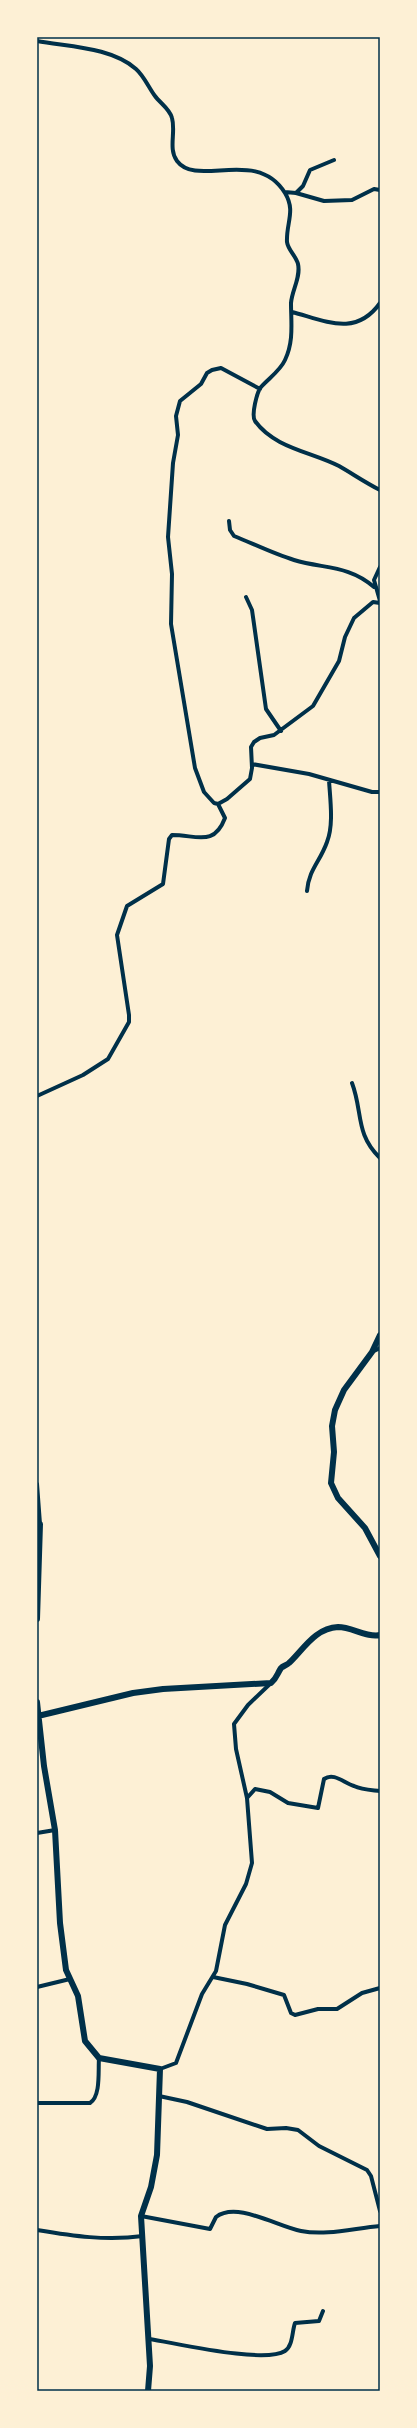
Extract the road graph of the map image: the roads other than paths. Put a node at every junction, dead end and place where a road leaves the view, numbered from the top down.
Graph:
1 (37, 42) edge
2 (334, 160) dead end
3 (380, 190) edge
4 (284, 192) junction
5 (296, 193) junction
6 (380, 302) edge
7 (292, 312) junction
8 (260, 389) junction
9 (380, 490) edge
10 (229, 521) dead end
11 (380, 567) edge
12 (374, 587) junction
13 (246, 597) dead end
14 (380, 602) edge
15 (281, 731) junction
16 (252, 764) junction
17 (329, 780) junction
18 (380, 792) edge
19 (218, 804) junction
20 (307, 891) dead end
21 (352, 1083) dead end
22 (37, 1096) edge
23 (380, 1158) edge
24 (380, 1335) edge
25 (380, 1348) edge
26 (372, 1352) junction
27 (37, 1484) edge
28 (38, 1524) edge
29 (380, 1556) edge
30 (38, 1591) edge
31 (37, 1619) edge
32 (380, 1635) edge
33 (271, 1683) junction
34 (37, 1702) edge
35 (38, 1719) edge
36 (380, 1791) edge
37 (247, 1798) junction
38 (55, 1830) junction
39 (37, 1833) edge
40 (213, 1977) junction
41 (70, 1979) junction
42 (37, 1987) edge
43 (380, 1988) edge
44 (99, 2058) junction
45 (160, 2070) junction
46 (159, 2096) junction
47 (37, 2103) edge
48 (380, 2211) edge
49 (141, 2216) junction
50 (380, 2226) edge
51 (37, 2230) edge
52 (143, 2236) junction
53 (323, 2312) dead end
54 (149, 2338) junction
55 (148, 2391) edge

1 - 4 street
2 - 5 street
3 - 5 street
4 - 5 street
4 - 7 street
6 - 7 street
7 - 8 street
8 - 9 street
8 - 19 street
10 - 12 street
11 - 12 street
12 - 14 street
13 - 15 street
14 - 15 street
15 - 16 street
16 - 17 street
16 - 19 street
17 - 18 street
17 - 20 street
19 - 22 street
21 - 23 street
24 - 26 street
25 - 26 street
26 - 29 street
27 - 28 street
28 - 30 street
30 - 31 street
32 - 33 street
33 - 35 street
33 - 37 street
34 - 35 street
35 - 38 street
36 - 37 street
37 - 40 street
38 - 39 street
38 - 41 street
40 - 43 street
40 - 45 street
41 - 42 street
41 - 44 street
44 - 45 street
44 - 47 street
45 - 46 street
46 - 48 street
46 - 49 street
49 - 50 street
49 - 52 street
51 - 52 street
52 - 54 street
53 - 54 street
54 - 55 street

